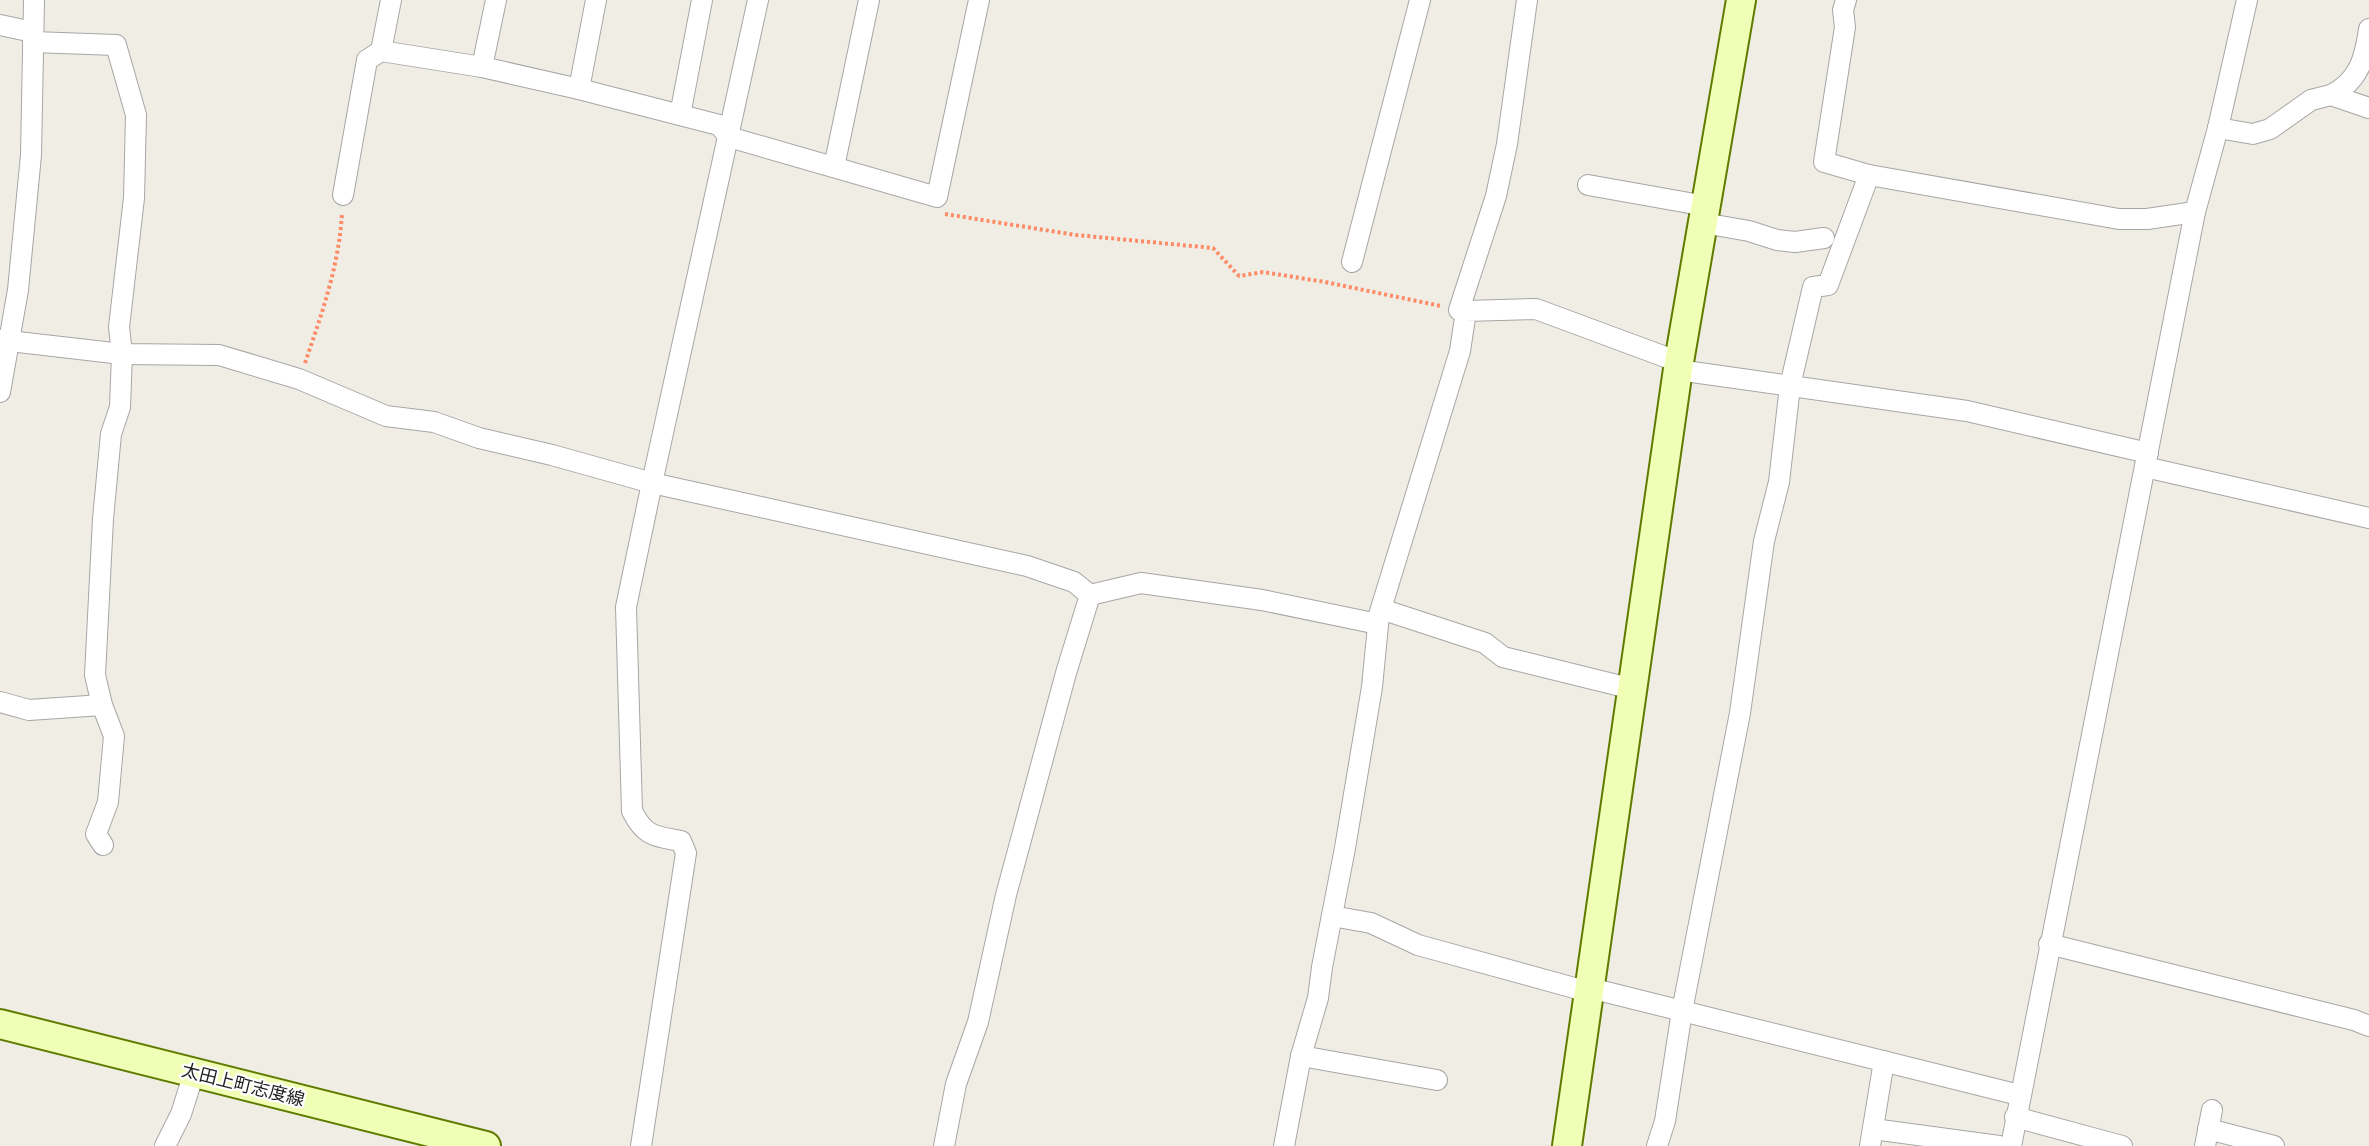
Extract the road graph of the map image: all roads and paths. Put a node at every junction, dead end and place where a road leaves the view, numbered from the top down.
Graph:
1 (34, 0) edge
2 (391, 0) edge
3 (496, 0) edge
4 (596, 0) edge
5 (702, 0) edge
6 (759, 0) edge
7 (869, 0) edge
8 (979, 0) edge
9 (1419, 0) edge
10 (1527, 0) edge
11 (1742, 0) edge
12 (1846, 0) edge
13 (2247, 0) edge
14 (0, 25) edge
15 (2369, 29) edge
16 (33, 37) junction
17 (381, 51) junction
18 (482, 67) junction
19 (579, 89) junction
20 (2331, 95) junction
21 (2369, 108) edge
22 (680, 115) junction
23 (2218, 128) junction
24 (729, 136) junction
25 (834, 167) junction
26 (1869, 175) junction
27 (1588, 185) dead end
28 (343, 195) joint
29 (936, 211) dead end
30 (2195, 212) junction
31 (1705, 215) junction
32 (1824, 238) dead end
33 (1352, 262) dead end
34 (1459, 310) joint
35 (4, 341) edge
36 (122, 354) junction
37 (1679, 366) junction
38 (299, 379) junction
39 (1790, 386) junction
40 (0, 392) edge
41 (2146, 460) junction
42 (652, 483) junction
43 (2369, 518) edge
44 (1090, 595) junction
45 (1380, 616) junction
46 (1633, 689) junction
47 (0, 702) edge
48 (102, 705) junction
49 (103, 845) dead end
50 (1332, 916) junction
51 (2049, 944) junction
52 (1590, 990) junction
53 (1682, 1011) junction
54 (0, 1024) edge
55 (2369, 1026) edge
56 (1301, 1056) junction
57 (1884, 1061) junction
58 (194, 1073) junction
59 (1437, 1080) dead end
60 (2019, 1095) junction
61 (2015, 1117) junction
62 (2209, 1128) edge
63 (1872, 1138) edge
64 (165, 1146) edge
65 (486, 1146) edge
66 (641, 1146) edge
67 (944, 1146) edge
68 (1284, 1146) edge
69 (1568, 1146) edge
70 (1658, 1146) edge
71 (1999, 1146) edge
72 (2011, 1146) edge
73 (2122, 1146) edge
74 (2274, 1146) edge

1 - 16 street
2 - 17 street
3 - 18 street
4 - 19 street
5 - 22 street
6 - 24 street
7 - 25 street
8 - 25 street
9 - 33 street
10 - 34 street
11 - 31 street
12 - 26 street
13 - 23 street
14 - 16 street
15 - 20 street
16 - 35 street
16 - 36 street
17 - 18 street
17 - 28 street
18 - 19 street
19 - 22 street
20 - 21 street
20 - 23 street
22 - 24 street
23 - 30 street
24 - 25 street
24 - 42 street
26 - 30 street
26 - 39 street
27 - 31 street
28 - 38 path
29 - 34 path
30 - 41 street
31 - 32 street
31 - 37 street
35 - 36 street
35 - 40 street
36 - 38 street
36 - 48 street
37 - 39 street
37 - 45 street
37 - 46 street
38 - 42 street
39 - 41 street
39 - 53 street
41 - 43 street
41 - 51 street
42 - 44 street
42 - 66 street
44 - 45 street
44 - 67 street
45 - 46 street
45 - 50 street
46 - 52 street
47 - 48 street
48 - 49 street
50 - 52 street
50 - 56 street
51 - 55 street
51 - 60 street
52 - 53 street
52 - 69 street
53 - 57 street
53 - 70 street
54 - 58 street, 太田上町志度線
56 - 59 street
56 - 68 street
57 - 60 street
57 - 63 street
58 - 64 street
58 - 65 street, 太田上町志度線
60 - 61 street
61 - 72 street
61 - 73 street
62 - 74 street
63 - 71 street

